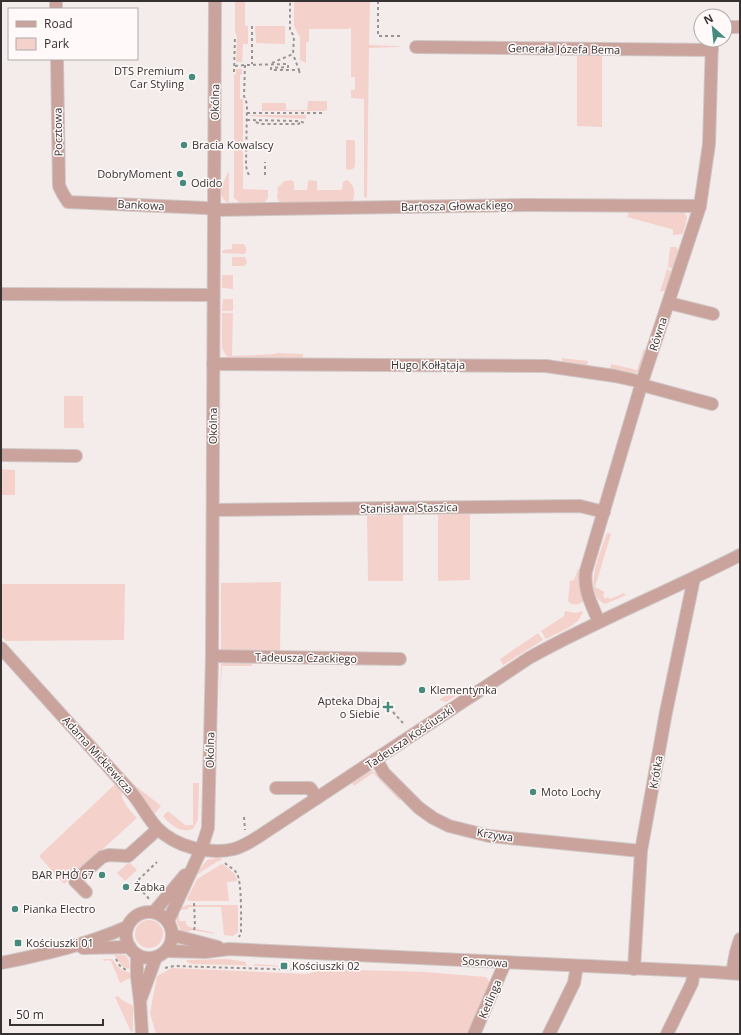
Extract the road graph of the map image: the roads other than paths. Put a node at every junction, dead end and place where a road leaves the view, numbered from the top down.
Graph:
1 (215, 1) edge
2 (693, 45) edge
3 (416, 47) dead end
4 (712, 48) edge
5 (57, 60) edge
6 (68, 202) joint
7 (700, 206) junction
8 (214, 210) junction
9 (1, 294) edge
10 (213, 295) junction
11 (668, 303) junction
12 (713, 314) dead end
13 (213, 364) junction
14 (642, 384) junction
15 (712, 404) dead end
16 (1, 455) edge
17 (76, 456) dead end
18 (213, 510) junction
19 (604, 512) junction
20 (740, 555) edge
21 (694, 578) junction
22 (599, 622) junction
23 (1, 648) edge
24 (212, 656) junction
25 (400, 658) dead end
26 (376, 759) junction
27 (276, 788) dead end
28 (317, 798) junction
29 (158, 829) junction
30 (202, 850) junction
31 (641, 851) junction
32 (194, 865) junction
33 (86, 892) dead end
34 (152, 906) junction
35 (168, 921) junction
36 (127, 927) junction
37 (172, 935) junction
38 (740, 939) edge
39 (68, 949) junction
40 (229, 949) junction
41 (134, 951) junction
42 (161, 954) junction
43 (1, 963) edge
44 (505, 963) junction
45 (578, 966) junction
46 (634, 969) junction
47 (694, 971) junction
48 (736, 974) edge
49 (140, 1001) junction
50 (142, 1034) edge
51 (474, 1034) edge
52 (549, 1034) edge
53 (667, 1034) edge

1 - 8 street, Okólna
2 - 3 street, Generała Józefa Bema
4 - 7 street, Równa
5 - 6 street, Pocztowa
6 - 8 street, Bankowa
7 - 8 street, Bartosza Głowackiego
7 - 11 street, Równa
8 - 10 street, Okólna
9 - 10 street
10 - 13 street, Okólna
11 - 12 street
11 - 14 street, Równa
13 - 14 street, Hugo Kołłątaja
13 - 18 street, Okólna
14 - 15 street, Hugo Kołłątaja
14 - 19 street, Równa
16 - 17 street
18 - 19 street, Stanisława Staszica
18 - 24 street, Okólna
19 - 22 street, Równa
20 - 21 street, Tadeusza Kościuszki
21 - 22 street, Tadeusza Kościuszki
21 - 31 street, Krótka
22 - 26 street, Tadeusza Kościuszki
23 - 29 street, Adama Mickiewicza
24 - 25 street, Tadeusza Czackiego
24 - 30 street, Okólna
26 - 28 street, Tadeusza Kościuszki
26 - 31 street, Krzywa
27 - 28 street
28 - 30 street, Tadeusza Kościuszki
29 - 30 street, Adama Mickiewicza
29 - 33 street
30 - 32 street
31 - 46 street, Krótka
32 - 34 street
32 - 35 street
34 - 35 street
34 - 36 street
35 - 37 street
36 - 39 street
36 - 41 street
37 - 40 street, Sosnowa
37 - 42 street
38 - 48 street
39 - 41 street
39 - 43 street
40 - 42 street, Sosnowa
40 - 44 street, Sosnowa
41 - 42 street
41 - 49 street
42 - 49 street
44 - 45 street, Sosnowa
44 - 51 street, Ketlinga
45 - 46 street, Sosnowa
45 - 52 street
46 - 47 street, Sosnowa
47 - 48 street, Sosnowa
47 - 53 street
49 - 50 street

